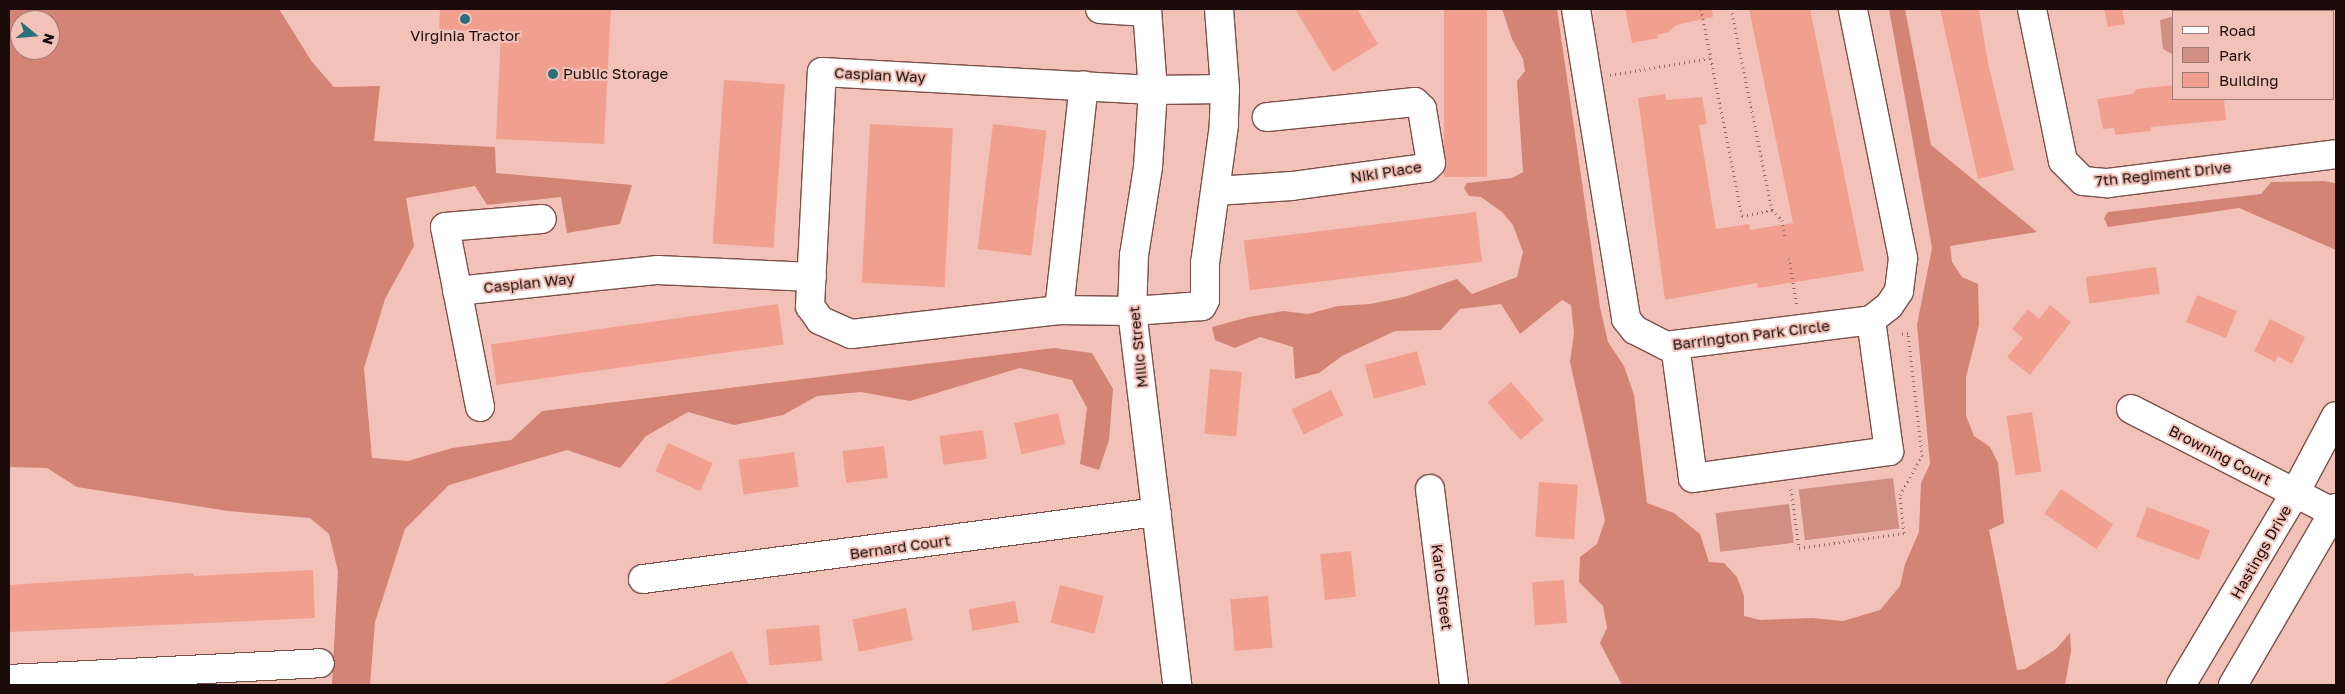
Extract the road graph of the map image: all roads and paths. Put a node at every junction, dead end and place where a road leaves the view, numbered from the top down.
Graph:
1 (1100, 9) edge
2 (1219, 9) edge
3 (1576, 9) edge
4 (1701, 9) edge
5 (1732, 9) edge
6 (1853, 9) edge
7 (2032, 9) edge
8 (1147, 10) edge
9 (1711, 58) junction
10 (1587, 80) junction
11 (1084, 85) junction
12 (1225, 88) junction
13 (1153, 90) junction
14 (1267, 117) dead end
15 (2336, 154) edge
16 (1216, 191) junction
17 (1772, 210) junction
18 (542, 219) dead end
19 (1785, 238) dead end
20 (1789, 258) dead end
21 (812, 277) junction
22 (457, 291) junction
23 (1059, 310) junction
24 (1132, 311) junction
25 (1870, 320) junction
26 (1801, 329) junction
27 (1675, 345) junction
28 (480, 407) dead end
29 (2131, 409) dead end
30 (2336, 416) edge
31 (1430, 489) dead end
32 (2295, 493) junction
33 (1156, 512) junction
34 (2335, 512) edge
35 (1804, 538) dead end
36 (1798, 539) dead end
37 (642, 580) dead end
38 (320, 663) dead end
39 (196, 677) edge
40 (18, 681) edge
41 (1177, 685) edge
42 (1454, 685) edge
43 (2182, 685) edge
44 (2233, 685) edge

1 - 8 street
2 - 12 street
3 - 10 street, Barrington Park Circle
4 - 9 path
5 - 17 path
6 - 25 street
7 - 15 street, 7th Regiment Drive
8 - 13 street, Milic Street
9 - 10 path
9 - 17 path
10 - 27 street, Barrington Park Circle
11 - 13 street, Caspian Way
11 - 21 street, Caspian Way
11 - 23 street
12 - 13 street
12 - 16 street
13 - 24 street, Milic Street
14 - 16 street, Niki Place
16 - 24 street
17 - 19 path
18 - 22 street
20 - 26 path
21 - 22 street, Caspian Way
21 - 23 street, Caspian Way
22 - 28 street
23 - 24 street, Caspian Way
24 - 33 street, Milic Street
25 - 26 street, Barrington Park Circle
25 - 27 street
26 - 27 street, Barrington Park Circle
29 - 32 street, Browning Court
30 - 32 street, Hastings Drive
31 - 42 street, Karlo Street
32 - 34 street, Browning Court
32 - 43 street, Hastings Drive
33 - 37 street, Bernard Court
33 - 41 street, Milic Street
34 - 44 street
35 - 36 path
38 - 39 street
39 - 40 street

